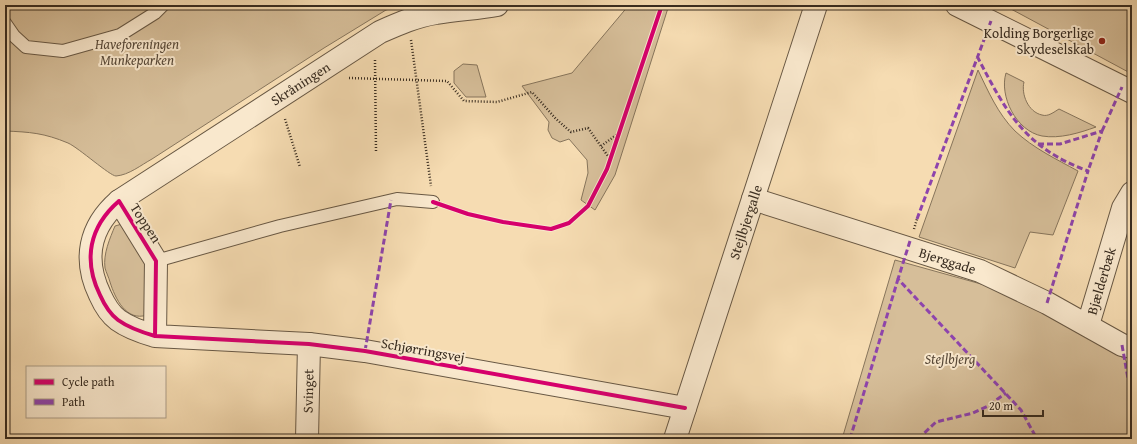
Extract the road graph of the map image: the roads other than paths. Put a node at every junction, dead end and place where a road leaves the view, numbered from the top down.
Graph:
1 (163, 5) edge
2 (497, 5) edge
3 (816, 5) edge
4 (961, 6) edge
5 (5, 23) edge
6 (1132, 92) edge
7 (1132, 193) edge
8 (753, 199) junction
9 (118, 201) junction
10 (433, 202) road end
11 (156, 261) junction
12 (1088, 325) junction
13 (154, 336) junction
14 (309, 344) junction
15 (1132, 347) edge
16 (685, 408) junction
17 (307, 439) edge
18 (675, 439) edge

1 - 5 lane
2 - 9 street, Skråningen
3 - 8 street, Stejlbjergalle
4 - 6 street
7 - 12 street, Bjælderbæk
8 - 12 street, Bjerggade
8 - 16 street, Stejlbjergalle
9 - 11 street, Toppen
9 - 13 street, Toppen
10 - 11 lane
11 - 13 street, Toppen
12 - 15 street, Bjerggade
13 - 14 street, Schjørringsvej
14 - 16 street, Schjørringsvej
14 - 17 street, Svinget
16 - 18 street, Stejlbjergalle

